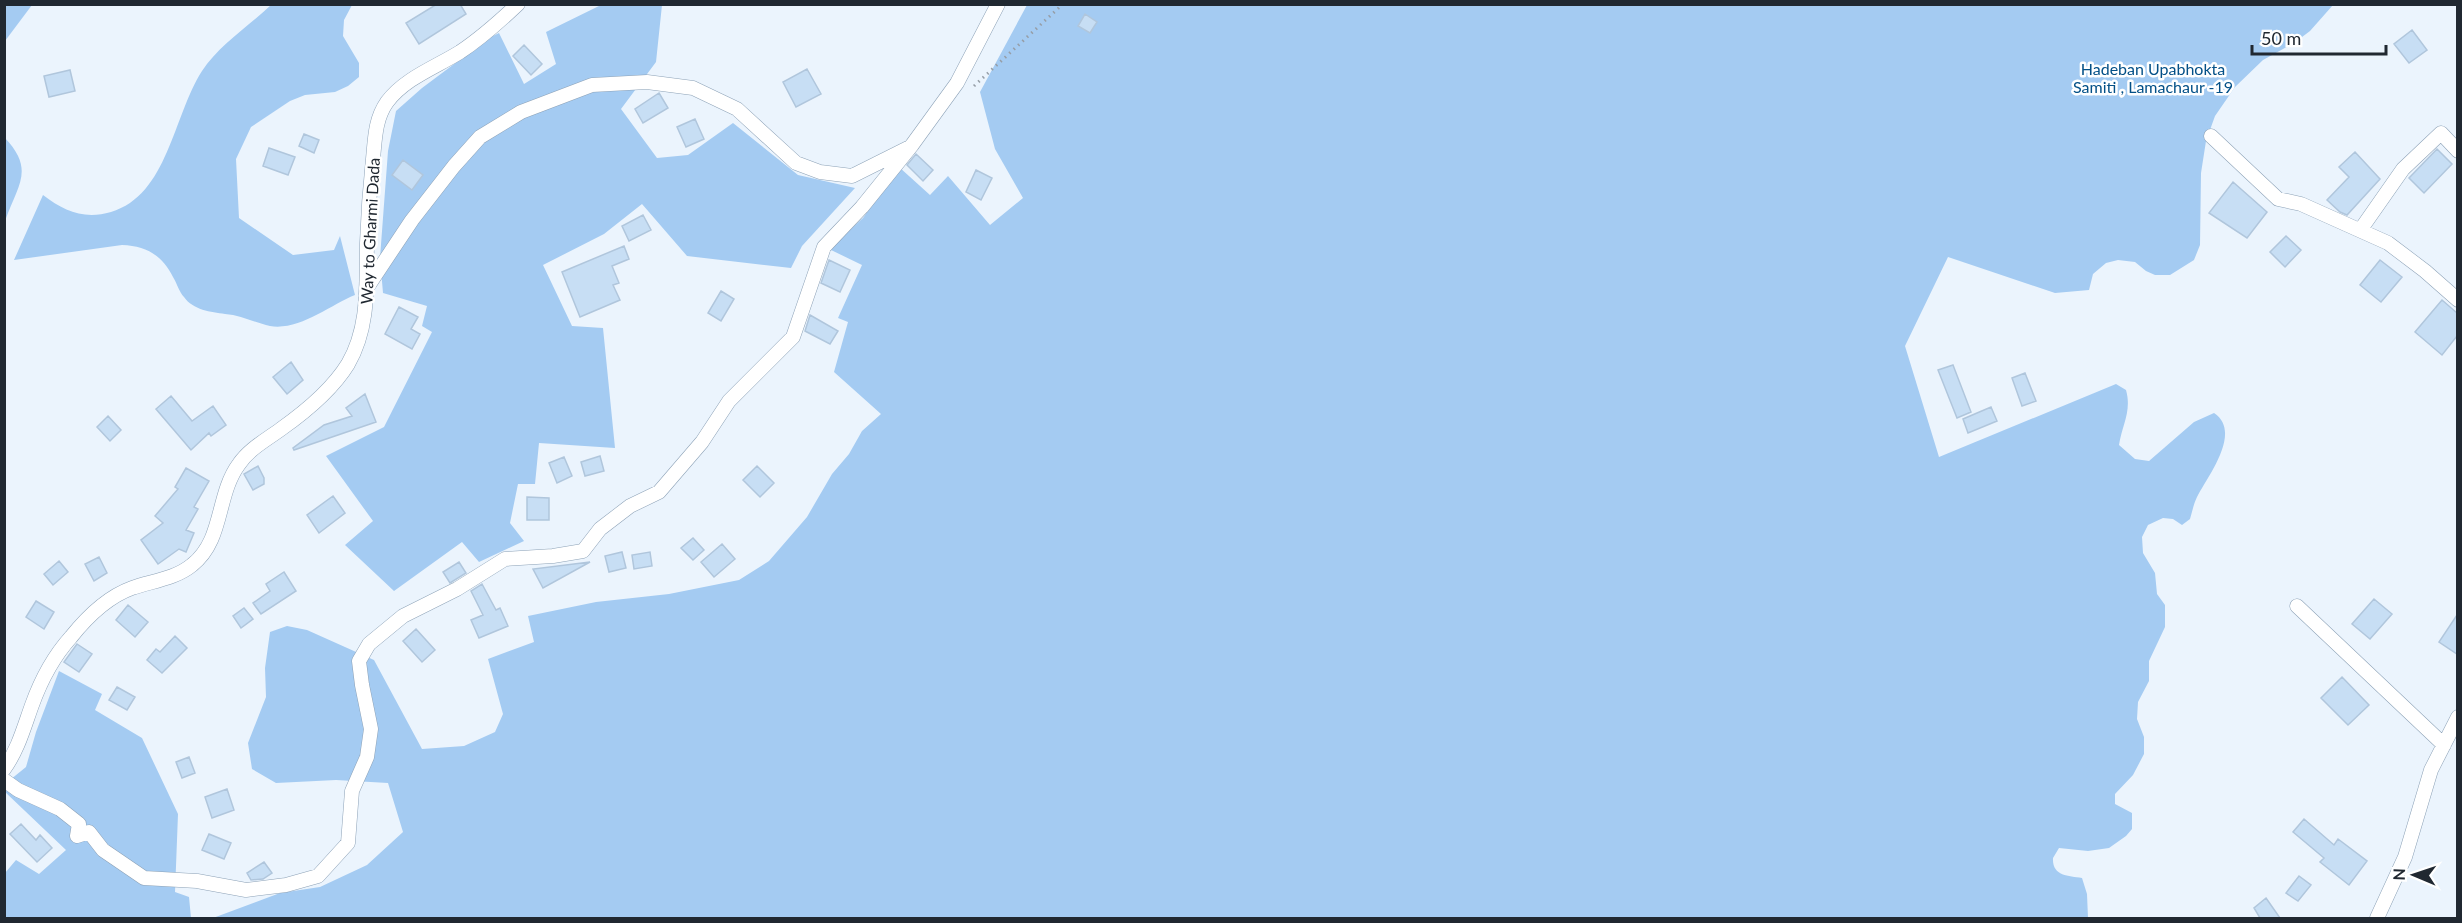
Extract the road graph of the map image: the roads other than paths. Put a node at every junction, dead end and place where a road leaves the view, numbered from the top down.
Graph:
1 (518, 4) edge
2 (998, 4) edge
3 (2211, 136) dead end
4 (912, 145) junction
5 (2457, 151) edge
6 (2361, 229) junction
7 (368, 286) junction
8 (2456, 298) edge
9 (2297, 606) dead end
10 (2457, 717) edge
11 (2444, 744) junction
12 (4, 768) edge
13 (4, 780) edge
14 (2377, 918) edge

1 - 7 street, Way to Gharmi Dada
2 - 4 street
3 - 6 street
4 - 7 street
4 - 13 street
5 - 6 street
6 - 8 street
7 - 12 street, Way to Gharmi Dada
9 - 11 street
10 - 11 street
11 - 14 street

